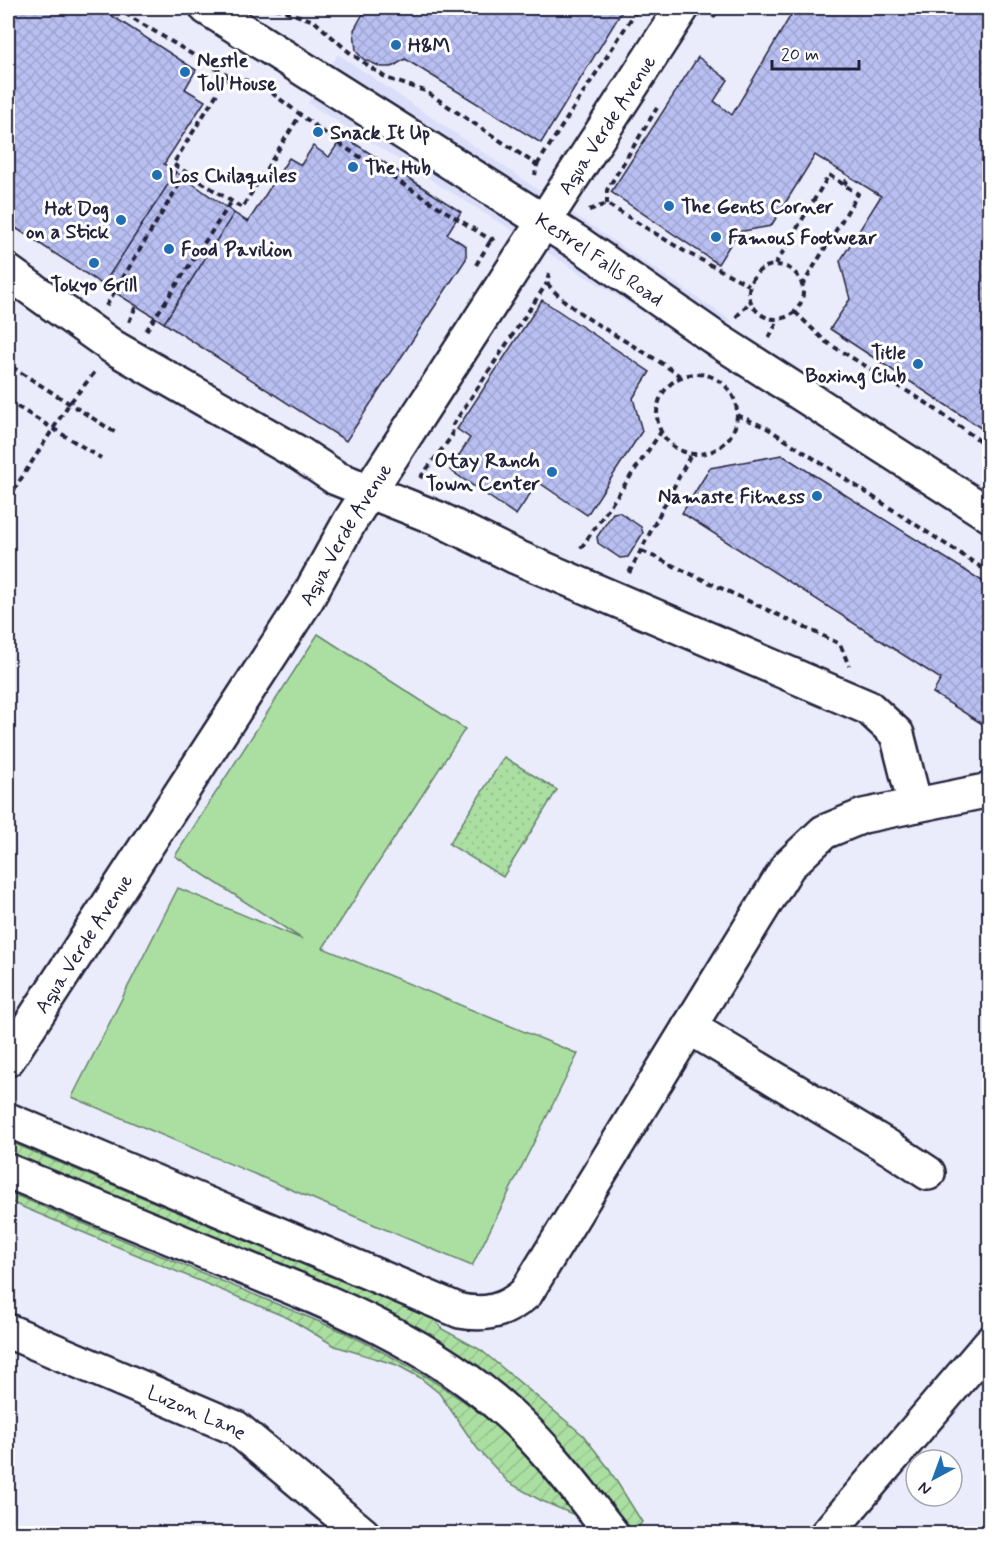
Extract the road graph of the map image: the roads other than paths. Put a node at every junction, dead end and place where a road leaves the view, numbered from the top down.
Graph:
1 (207, 8) edge
2 (682, 8) edge
3 (543, 222) junction
4 (8, 272) edge
5 (368, 493) junction
6 (990, 515) edge
7 (990, 790) edge
8 (915, 805) junction
9 (689, 1027) junction
10 (8, 1059) edge
11 (8, 1120) edge
12 (8, 1171) edge
13 (928, 1173) dead end
14 (8, 1331) edge
15 (989, 1344) edge
16 (363, 1533) edge
17 (612, 1533) edge
18 (827, 1533) edge

1 - 3 main road, Kestrel Falls Road
2 - 3 main road, Aqua Verde Avenue
3 - 5 main road, Aqua Verde Avenue
3 - 6 main road, Kestrel Falls Road
4 - 5 main road
5 - 8 main road
5 - 10 main road, Aqua Verde Avenue
7 - 8 main road
8 - 9 main road
9 - 11 main road
9 - 13 main road
12 - 17 main road
14 - 16 main road, Luzon Lane
15 - 18 main road

